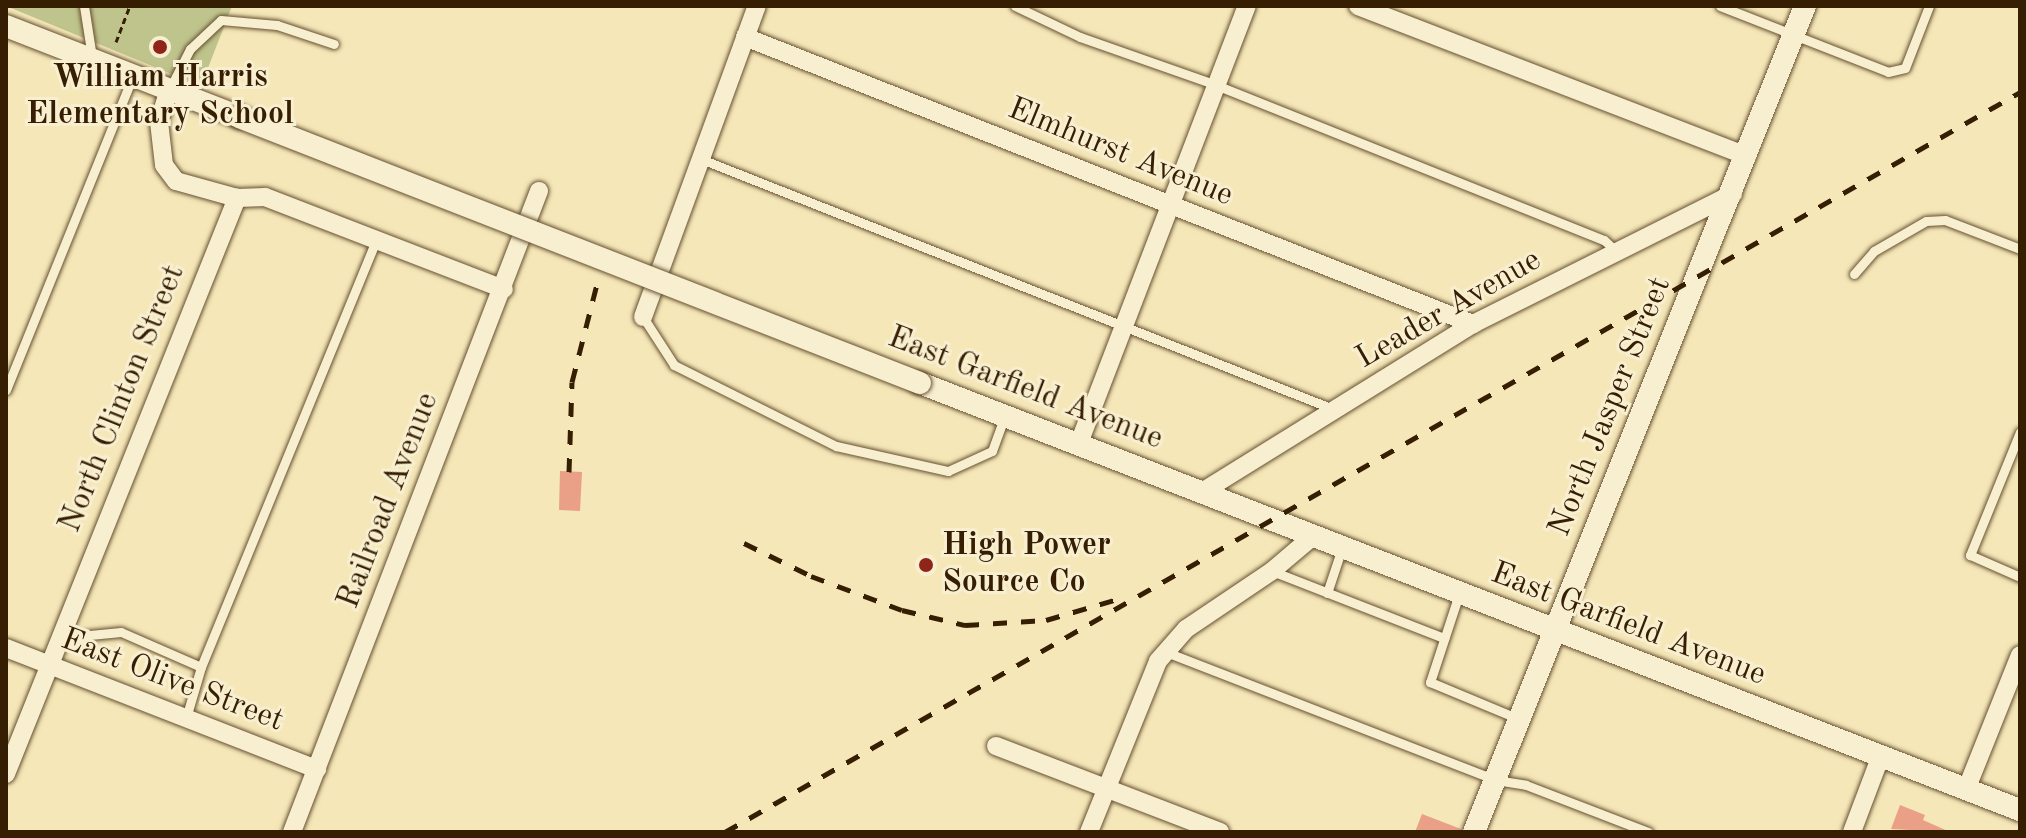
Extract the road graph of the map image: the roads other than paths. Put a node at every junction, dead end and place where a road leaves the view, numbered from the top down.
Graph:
1 (84, 6) edge
2 (757, 6) edge
3 (1015, 6) edge
4 (1247, 6) edge
5 (1358, 6) edge
6 (1720, 6) edge
7 (1805, 6) edge
8 (1929, 6) edge
9 (6, 26) edge
10 (1794, 35) junction
11 (745, 37) junction
12 (334, 44) dead end
13 (93, 60) junction
14 (133, 76) junction
15 (1216, 85) junction
16 (169, 90) junction
17 (1747, 156) junction
18 (701, 159) junction
19 (539, 191) dead end
20 (1733, 194) junction
21 (237, 198) junction
22 (1169, 204) junction
23 (376, 240) junction
24 (2020, 249) edge
25 (1617, 252) junction
26 (1854, 274) dead end
27 (504, 289) junction
28 (643, 317) joint
29 (1124, 324) junction
30 (1473, 324) junction
31 (6, 390) edge
32 (1335, 410) junction
33 (1005, 415) junction
34 (2020, 432) edge
35 (1079, 443) junction
36 (1202, 492) junction
37 (1312, 537) junction
38 (1342, 548) junction
39 (1272, 571) junction
40 (2020, 577) edge
41 (1327, 593) junction
42 (1459, 594) junction
43 (1555, 631) junction
44 (59, 638) junction
45 (1444, 638) junction
46 (6, 648) edge
47 (1166, 652) junction
48 (2020, 655) edge
49 (49, 665) junction
50 (201, 667) junction
51 (186, 718) junction
52 (1520, 719) junction
53 (996, 746) dead end
54 (1880, 758) junction
55 (317, 769) junction
56 (6, 774) edge
57 (1496, 780) junction
58 (1106, 789) junction
59 (1966, 790) junction
60 (2020, 810) edge
61 (292, 832) edge
62 (1089, 832) edge
63 (1220, 832) edge
64 (1474, 832) edge
65 (1648, 832) edge
66 (1852, 832) edge

1 - 13 lane
2 - 11 street
3 - 15 lane
4 - 15 street
5 - 17 street
6 - 10 lane
7 - 10 street, North Jasper Street
8 - 10 lane
9 - 13 street, East Garfield Avenue
10 - 17 street, North Jasper Street
11 - 18 street
11 - 22 street, Elmhurst Avenue
12 - 16 lane
13 - 14 street, East Garfield Avenue
14 - 16 street, East Garfield Avenue
14 - 31 lane
15 - 22 street
15 - 25 lane
16 - 21 street
16 - 33 street, East Garfield Avenue, bridge
17 - 20 street, North Jasper Street
18 - 28 street
18 - 29 lane
19 - 27 street, Railroad Avenue
20 - 25 street, Leader Avenue
20 - 43 street, North Jasper Street
21 - 23 street
21 - 44 street, North Clinton Street
22 - 29 street
22 - 30 street, Elmhurst Avenue
23 - 27 street
23 - 50 lane
24 - 26 lane
25 - 30 street, Leader Avenue
27 - 55 street, Railroad Avenue
28 - 33 lane
29 - 32 lane
29 - 35 street
30 - 32 street, Leader Avenue
32 - 36 street, Leader Avenue
33 - 35 street, East Garfield Avenue
34 - 40 lane
35 - 36 street, East Garfield Avenue
36 - 37 street, East Garfield Avenue
37 - 38 street, East Garfield Avenue
37 - 39 street
38 - 41 lane
38 - 42 street, East Garfield Avenue
39 - 41 lane
39 - 47 street
41 - 45 lane
42 - 43 street, East Garfield Avenue
42 - 45 lane
43 - 52 street, North Jasper Street
43 - 54 street, East Garfield Avenue
44 - 49 street, North Clinton Street
44 - 50 lane
45 - 52 lane
46 - 49 street, East Olive Street
47 - 57 lane
47 - 58 street
48 - 59 street
49 - 51 street, East Olive Street
49 - 56 street, North Clinton Street
50 - 51 lane
51 - 55 street, East Olive Street
52 - 57 street, North Jasper Street
53 - 58 street
54 - 59 street, East Garfield Avenue
54 - 66 street
55 - 61 street, Railroad Avenue
57 - 64 street, North Jasper Street
57 - 65 lane
58 - 62 street
58 - 63 street
59 - 60 street, East Garfield Avenue

